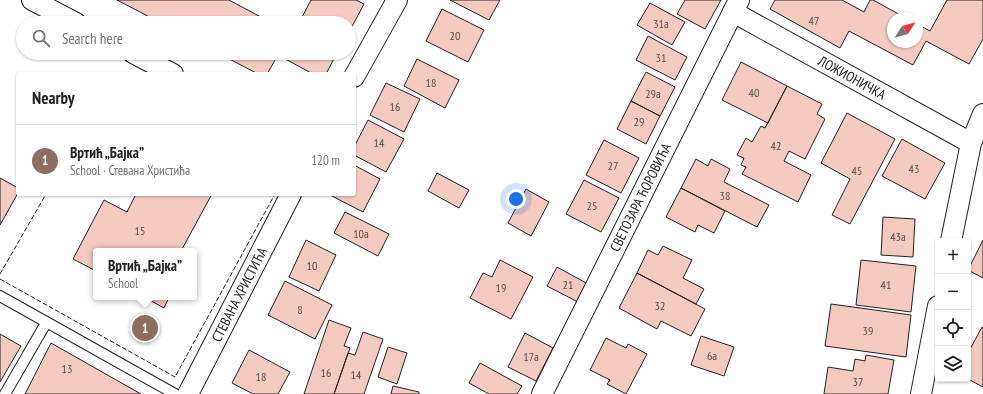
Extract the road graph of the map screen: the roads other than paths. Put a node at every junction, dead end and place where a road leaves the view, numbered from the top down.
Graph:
1 (32, 0) edge
2 (397, 0) edge
3 (736, 6) edge
4 (63, 16) edge
5 (146, 60) edge
6 (169, 72) edge
7 (356, 72) edge
8 (983, 114) edge
9 (977, 146) edge
10 (290, 196) edge
11 (952, 238) edge
12 (0, 296) edge
13 (937, 310) edge
14 (46, 323) junction
15 (5, 394) edge
16 (175, 394) edge
17 (188, 394) edge
18 (542, 394) edge
19 (921, 394) edge

1 - 4 street
2 - 7 street
3 - 9 street, ЛОЖИОНИЧКА
3 - 18 street, СВЕТОЗАРА ЋОРОВИЋА
5 - 6 street
8 - 9 street
9 - 11 street
10 - 17 street, СТЕВАНА ХРИСТИЋА
12 - 14 lane
13 - 19 street
14 - 15 lane
14 - 16 lane

